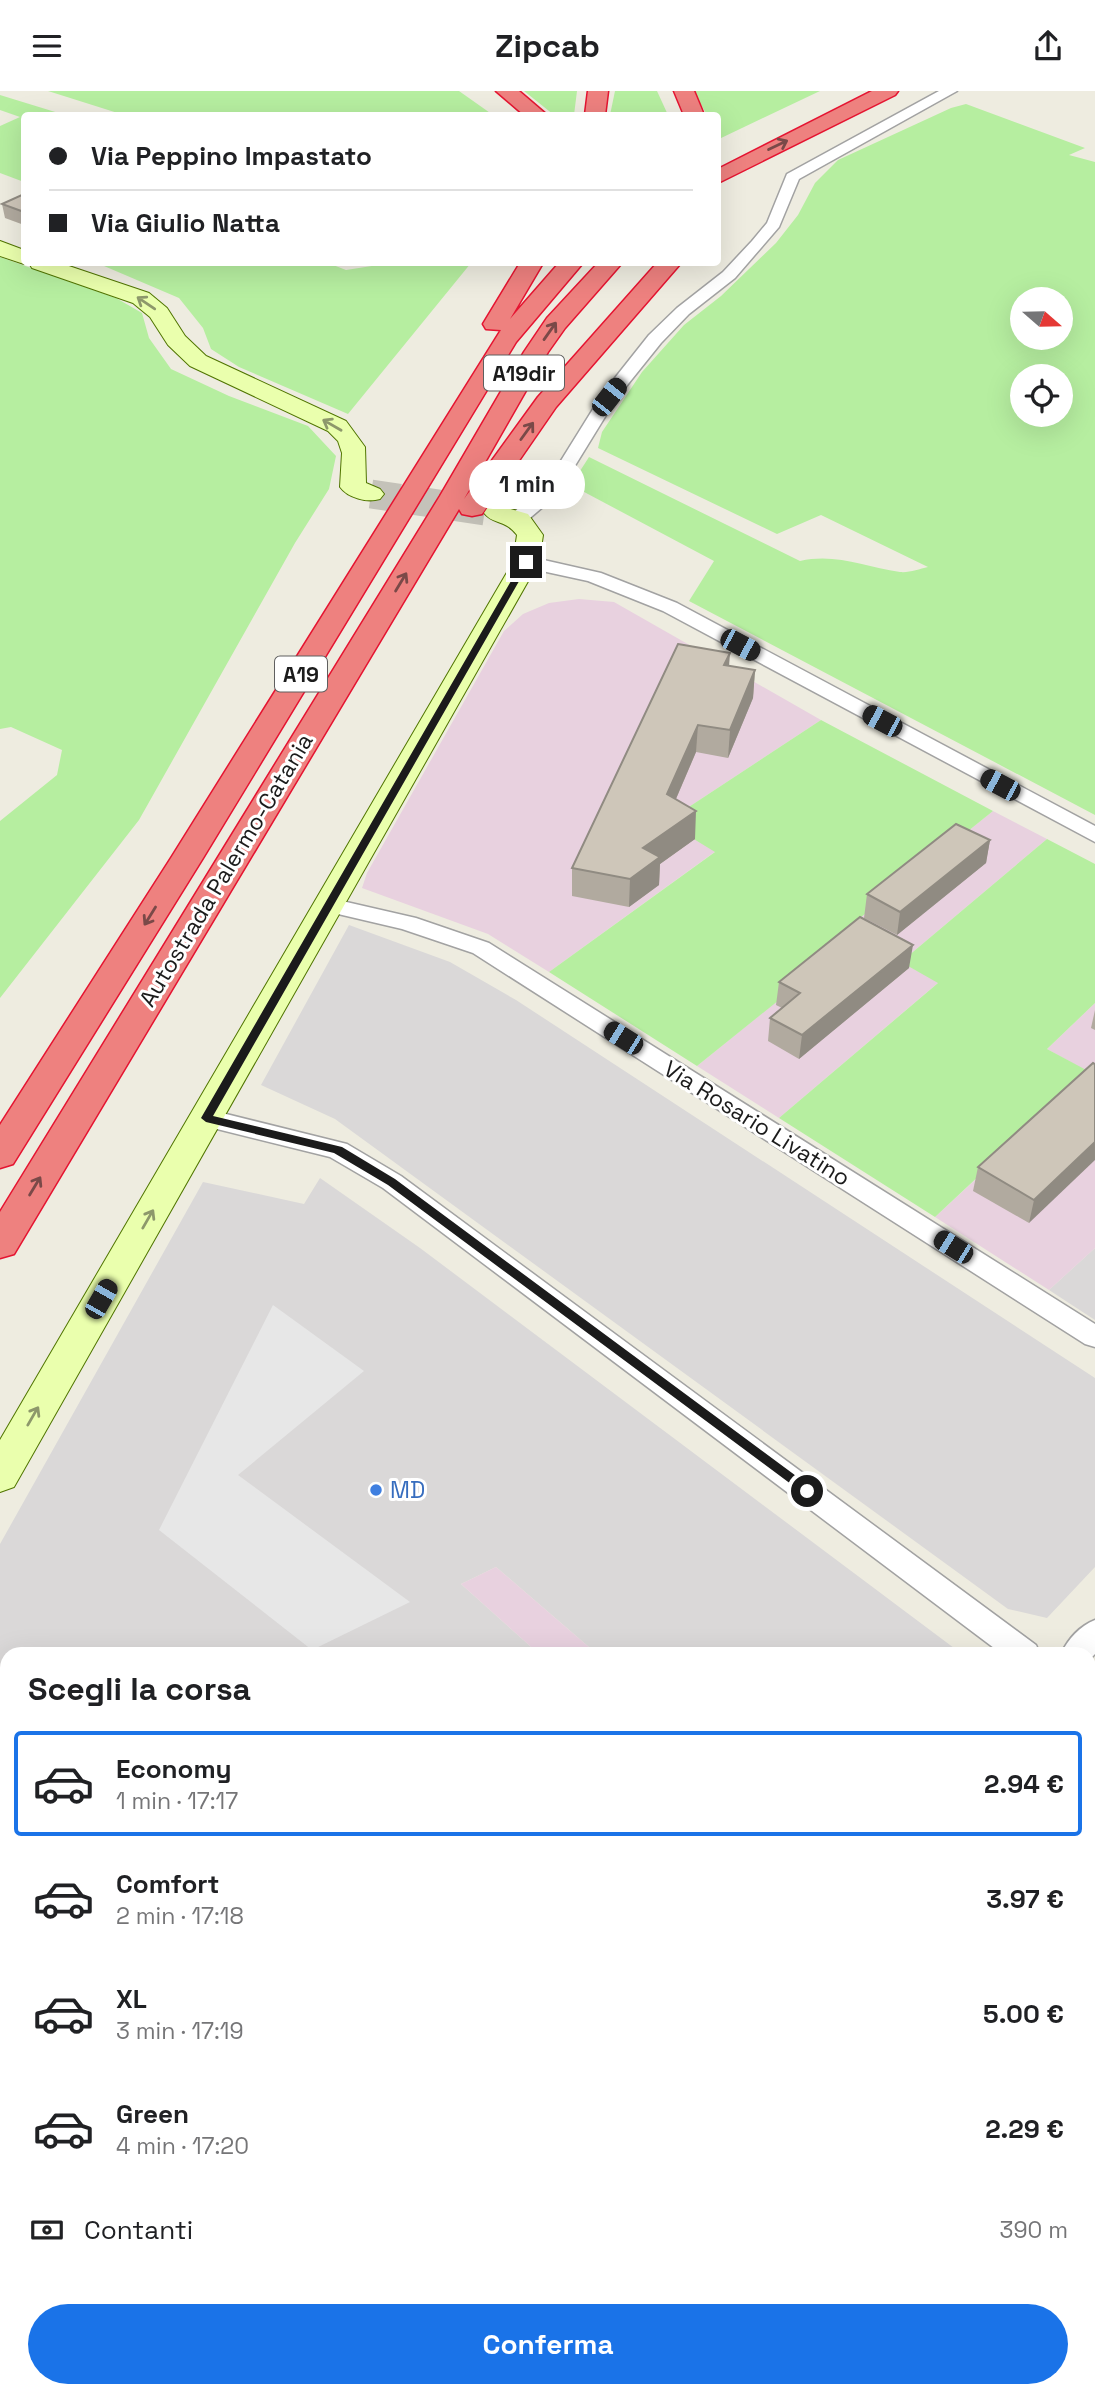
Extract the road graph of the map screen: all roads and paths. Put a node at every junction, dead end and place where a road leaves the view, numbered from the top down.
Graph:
1 (506, 91) edge
2 (598, 91) edge
3 (684, 91) edge
4 (845, 91) edge
5 (888, 91) edge
6 (950, 91) edge
7 (532, 112) edge
8 (594, 112) edge
9 (693, 112) edge
10 (762, 132) dead end
11 (721, 175) edge
12 (0, 248) edge
13 (21, 256) edge
14 (49, 266) edge
15 (528, 266) edge
16 (568, 266) edge
17 (607, 266) edge
18 (666, 266) edge
19 (415, 490) joint
20 (370, 494) dead end
21 (453, 496) joint
22 (507, 516) joint
23 (526, 562) junction
24 (327, 703) junction
25 (1095, 835) edge
26 (187, 858) junction
27 (329, 905) junction
28 (206, 1118) junction
29 (0, 1155) edge
30 (0, 1244) edge
31 (1095, 1337) edge
32 (0, 1476) edge
33 (1095, 1633) edge
34 (1016, 1647) edge
35 (1082, 1647) edge

1 - 7 highway
2 - 8 highway
3 - 9 highway
4 - 10 highway
11 -> 5 highway
6 - 22 street
12 - 13 street
20 -> 14 street
15 - 26 highway
16 - 19 highway, A19dir
21 -> 17 highway, A19dir
24 -> 18 highway
19 - 26 highway, Autostrada Palermo-Catania / A19
24 -> 21 highway, Autostrada Palermo-Catania / A19
22 - 23 street
23 - 25 street
23 - 27 street
30 -> 24 highway, Autostrada Palermo-Catania / A19
26 -> 29 highway, Autostrada Palermo-Catania / A19
27 - 28 street
27 - 31 street, Via Rosario Livatino
32 -> 28 street
28 - 34 street
33 - 35 street

